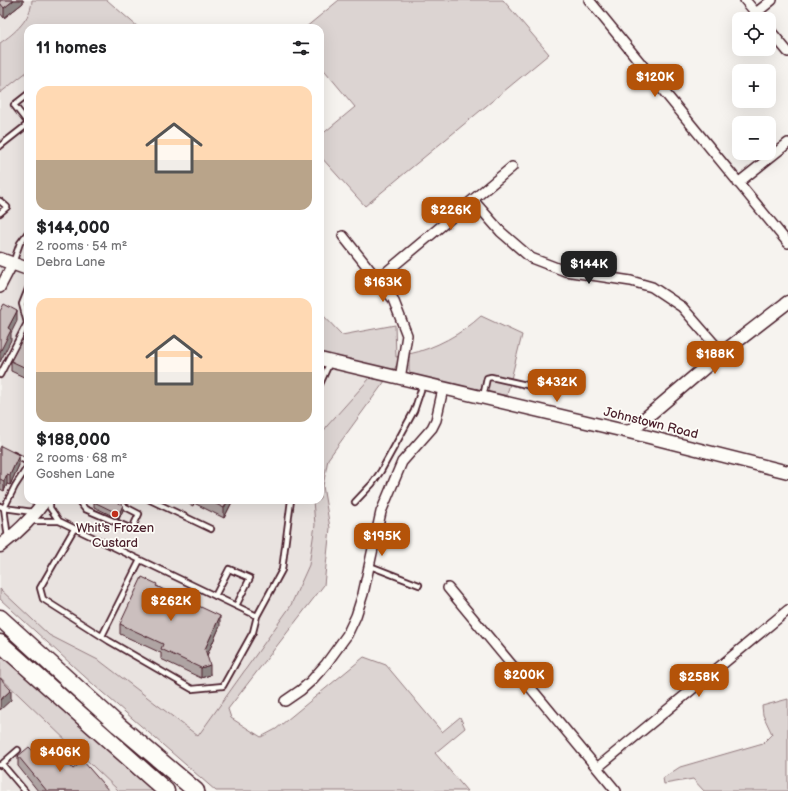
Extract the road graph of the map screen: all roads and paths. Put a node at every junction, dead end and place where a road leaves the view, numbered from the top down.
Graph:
1 (588, 0) edge
2 (745, 0) edge
3 (772, 0) edge
4 (755, 12) edge
5 (762, 12) edge
6 (776, 37) edge
7 (788, 52) edge
8 (24, 97) edge
9 (24, 118) edge
10 (24, 126) edge
11 (788, 143) edge
12 (0, 146) edge
13 (512, 167) dead end
14 (738, 183) junction
15 (473, 200) junction
16 (0, 201) edge
17 (0, 213) edge
18 (343, 236) dead end
19 (24, 237) edge
20 (788, 243) edge
21 (0, 259) edge
22 (13, 263) junction
23 (24, 267) edge
24 (378, 279) junction
25 (0, 288) edge
26 (24, 299) edge
27 (788, 302) edge
28 (24, 311) edge
29 (24, 328) edge
30 (722, 353) junction
31 (325, 360) edge
32 (0, 375) edge
33 (400, 379) junction
34 (423, 384) junction
35 (540, 388) dead end
36 (443, 389) junction
37 (482, 398) junction
38 (629, 432) junction
39 (7, 452) edge
40 (24, 460) edge
41 (24, 472) edge
42 (788, 472) edge
43 (355, 502) dead end
44 (42, 504) edge
45 (50, 504) edge
46 (82, 504) edge
47 (120, 504) edge
48 (158, 504) edge
49 (290, 504) edge
50 (2, 507) edge
51 (33, 517) junction
52 (59, 521) junction
53 (74, 529) junction
54 (210, 529) dead end
55 (4, 543) edge
56 (140, 560) junction
57 (370, 566) junction
58 (419, 585) dead end
59 (448, 588) dead end
60 (215, 596) junction
61 (236, 606) junction
62 (788, 610) edge
63 (257, 616) junction
64 (0, 618) edge
65 (102, 636) junction
66 (0, 643) edge
67 (285, 701) dead end
68 (18, 750) dead end
69 (1, 765) edge
70 (597, 768) junction
71 (25, 791) edge
72 (166, 791) edge
73 (196, 791) edge
74 (616, 791) edge

1 - 14 street
2 - 4 street
3 - 5 street
6 - 7 street
8 - 9 lane
10 - 12 lane
11 - 14 street
13 - 15 street
14 - 20 street
15 - 24 street
15 - 30 street
16 - 17 lane
18 - 24 street
19 - 22 lane
21 - 22 main road
22 - 23 main road
22 - 25 street
24 - 33 street
26 - 28 lane
27 - 30 main road
29 - 32 lane
30 - 38 main road
31 - 33 main road, Johnstown Road
33 - 34 main road, Johnstown Road
34 - 36 main road, Johnstown Road
34 - 43 lane
35 - 37 lane
36 - 37 main road, Johnstown Road
36 - 57 street
37 - 38 main road, Johnstown Road
38 - 42 main road, Johnstown Road
39 - 40 lane
41 - 50 lane
44 - 51 main road
45 - 52 lane
46 - 47 lane
48 - 54 lane
49 - 63 lane
50 - 51 lane
50 - 55 lane
51 - 52 lane
51 - 55 main road
52 - 53 lane
53 - 56 lane
53 - 65 lane
56 - 60 lane
56 - 65 lane
57 - 58 lane
57 - 67 street
59 - 70 street
60 - 61 lane
60 - 61 lane
61 - 63 lane
62 - 70 street
63 - 65 lane
64 - 73 highway
66 - 72 highway
68 - 69 lane
69 - 71 lane
70 - 74 street

